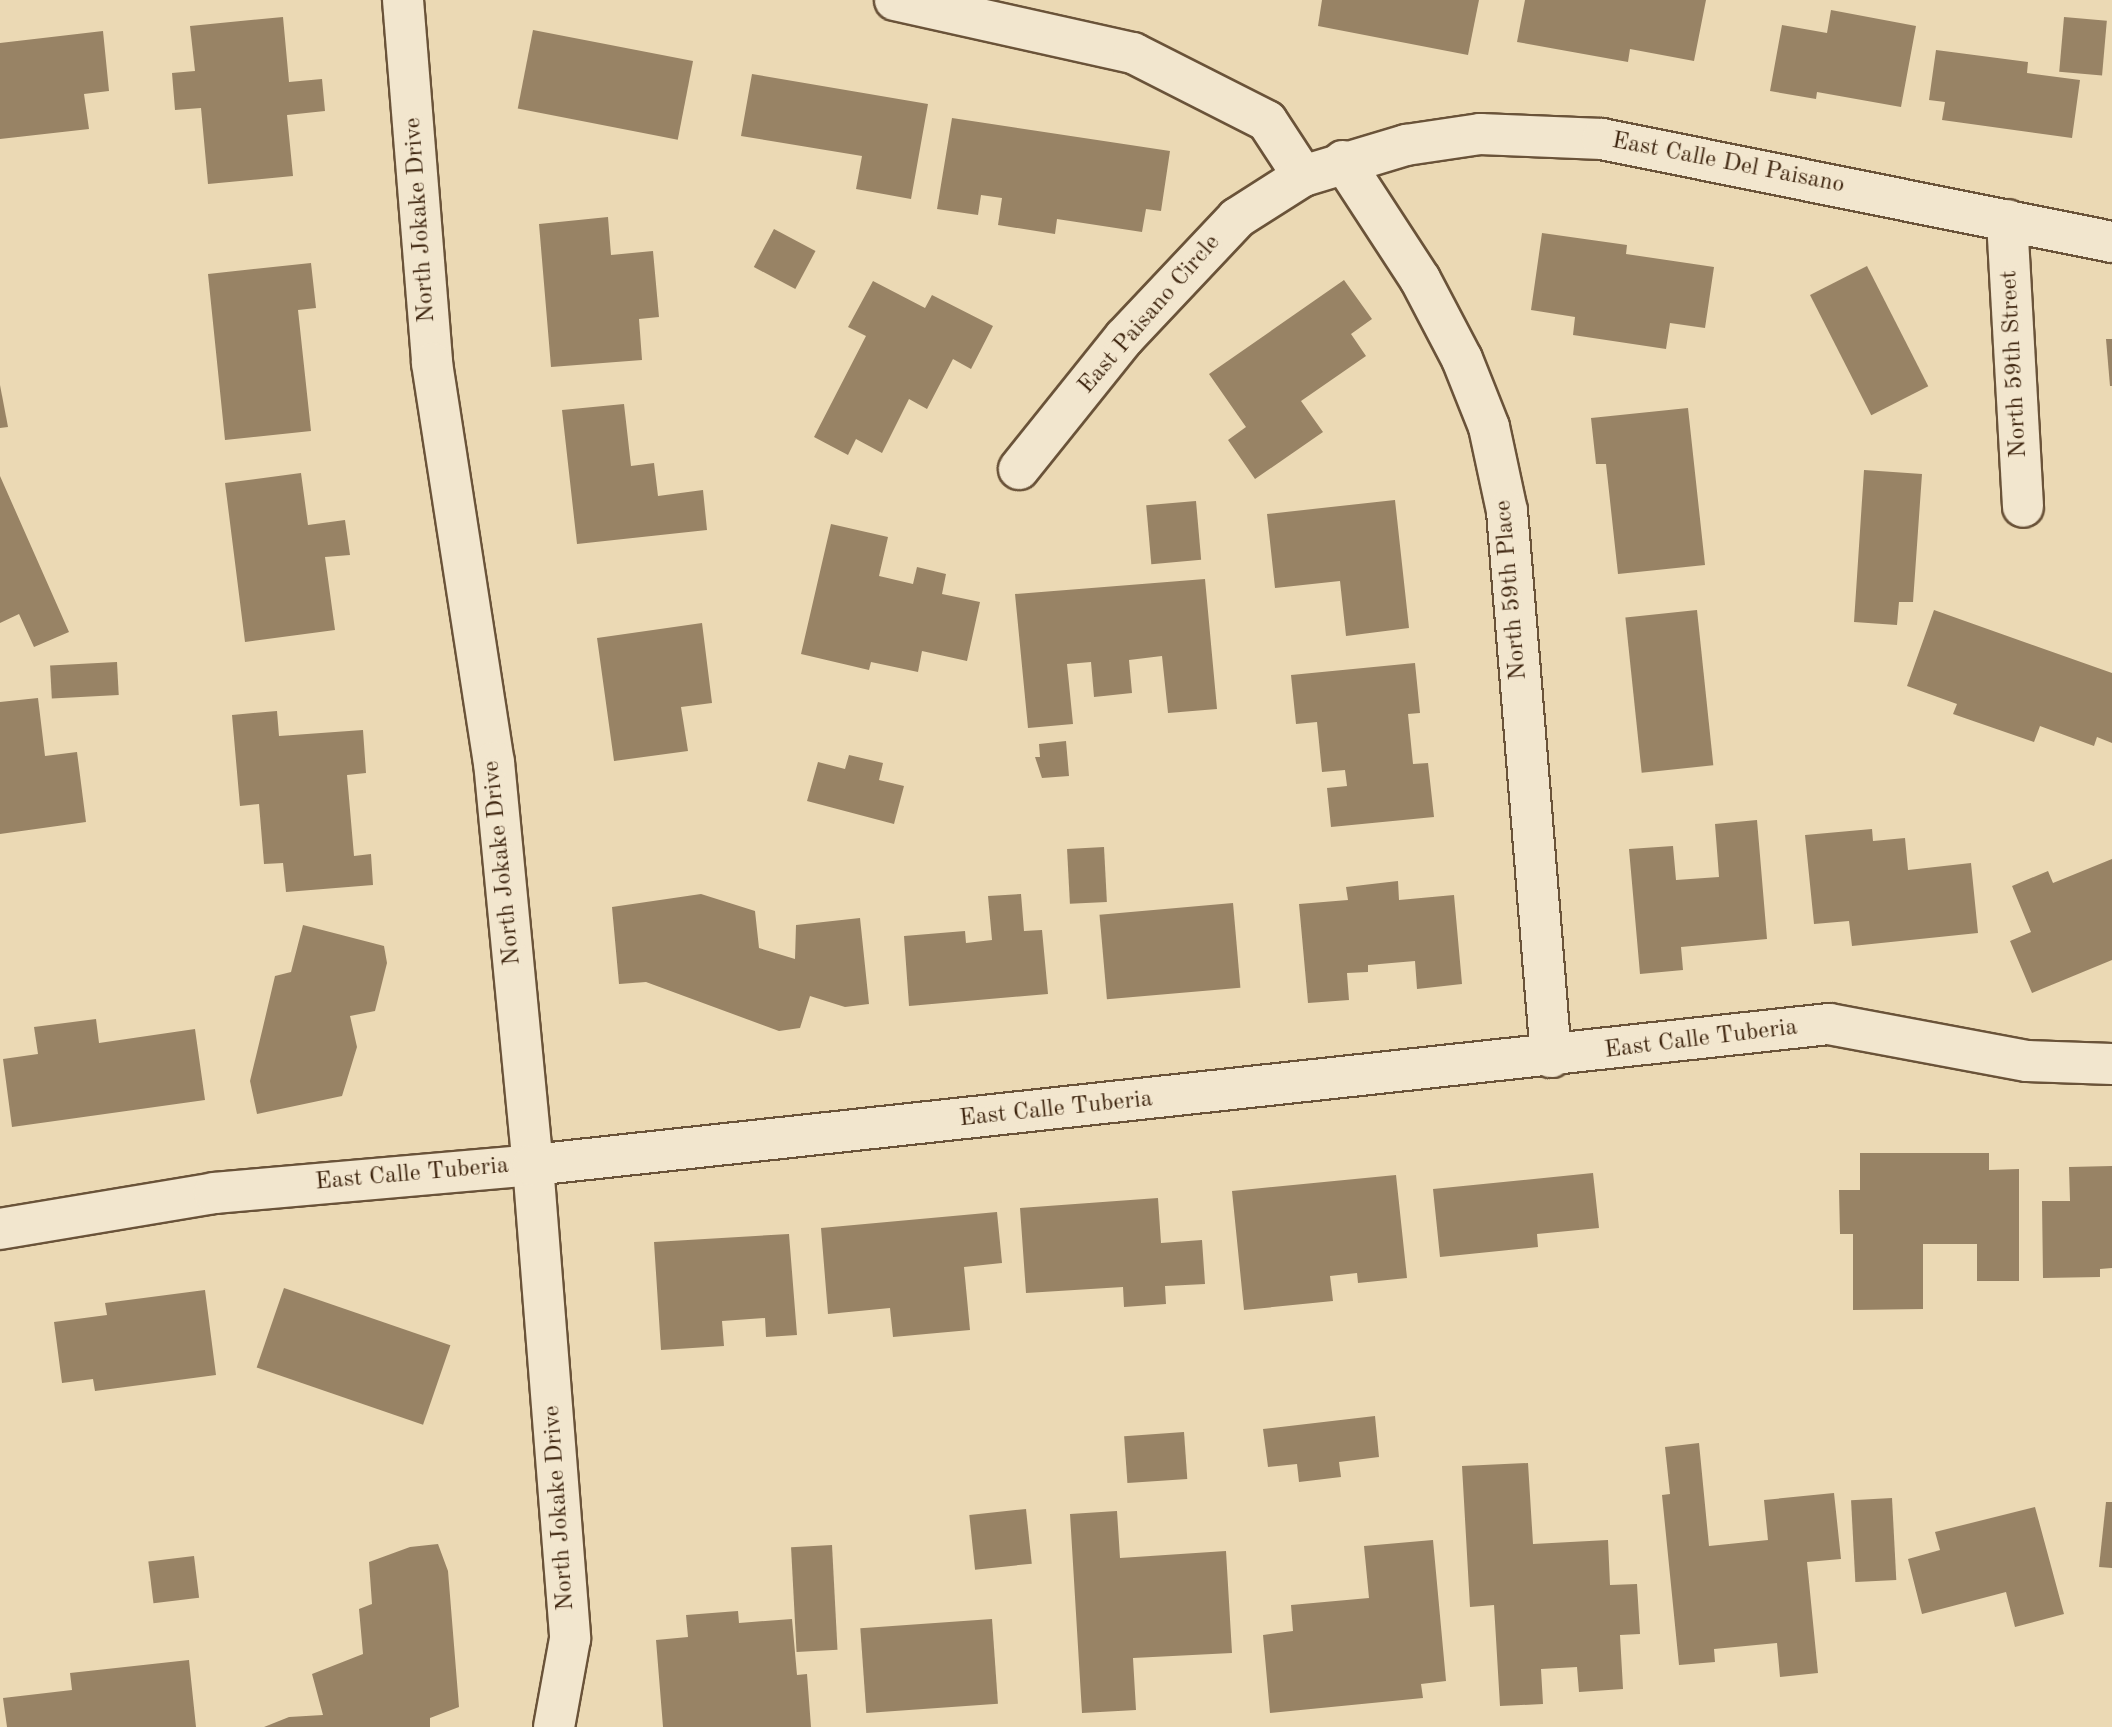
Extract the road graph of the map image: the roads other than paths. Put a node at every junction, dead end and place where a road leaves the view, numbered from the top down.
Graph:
1 (403, 0) edge
2 (895, 0) edge
3 (1343, 161) junction
4 (1303, 176) junction
5 (2007, 220) junction
6 (2112, 242) edge
7 (1019, 469) dead end
8 (2023, 507) dead end
9 (1551, 1057) junction
10 (2112, 1064) edge
11 (533, 1165) junction
12 (0, 1229) edge
13 (554, 1727) edge

1 - 11 street, North Jokake Drive
2 - 4 street
3 - 4 street, East Paisano Circle
3 - 5 street, East Calle Del Paisano
3 - 9 street, North 59th Place
4 - 7 street, East Paisano Circle
5 - 6 street, East Calle Del Paisano
5 - 8 street, North 59th Street
9 - 10 street, East Calle Tuberia
9 - 11 street, East Calle Tuberia
11 - 12 street, East Calle Tuberia
11 - 13 street, North Jokake Drive

